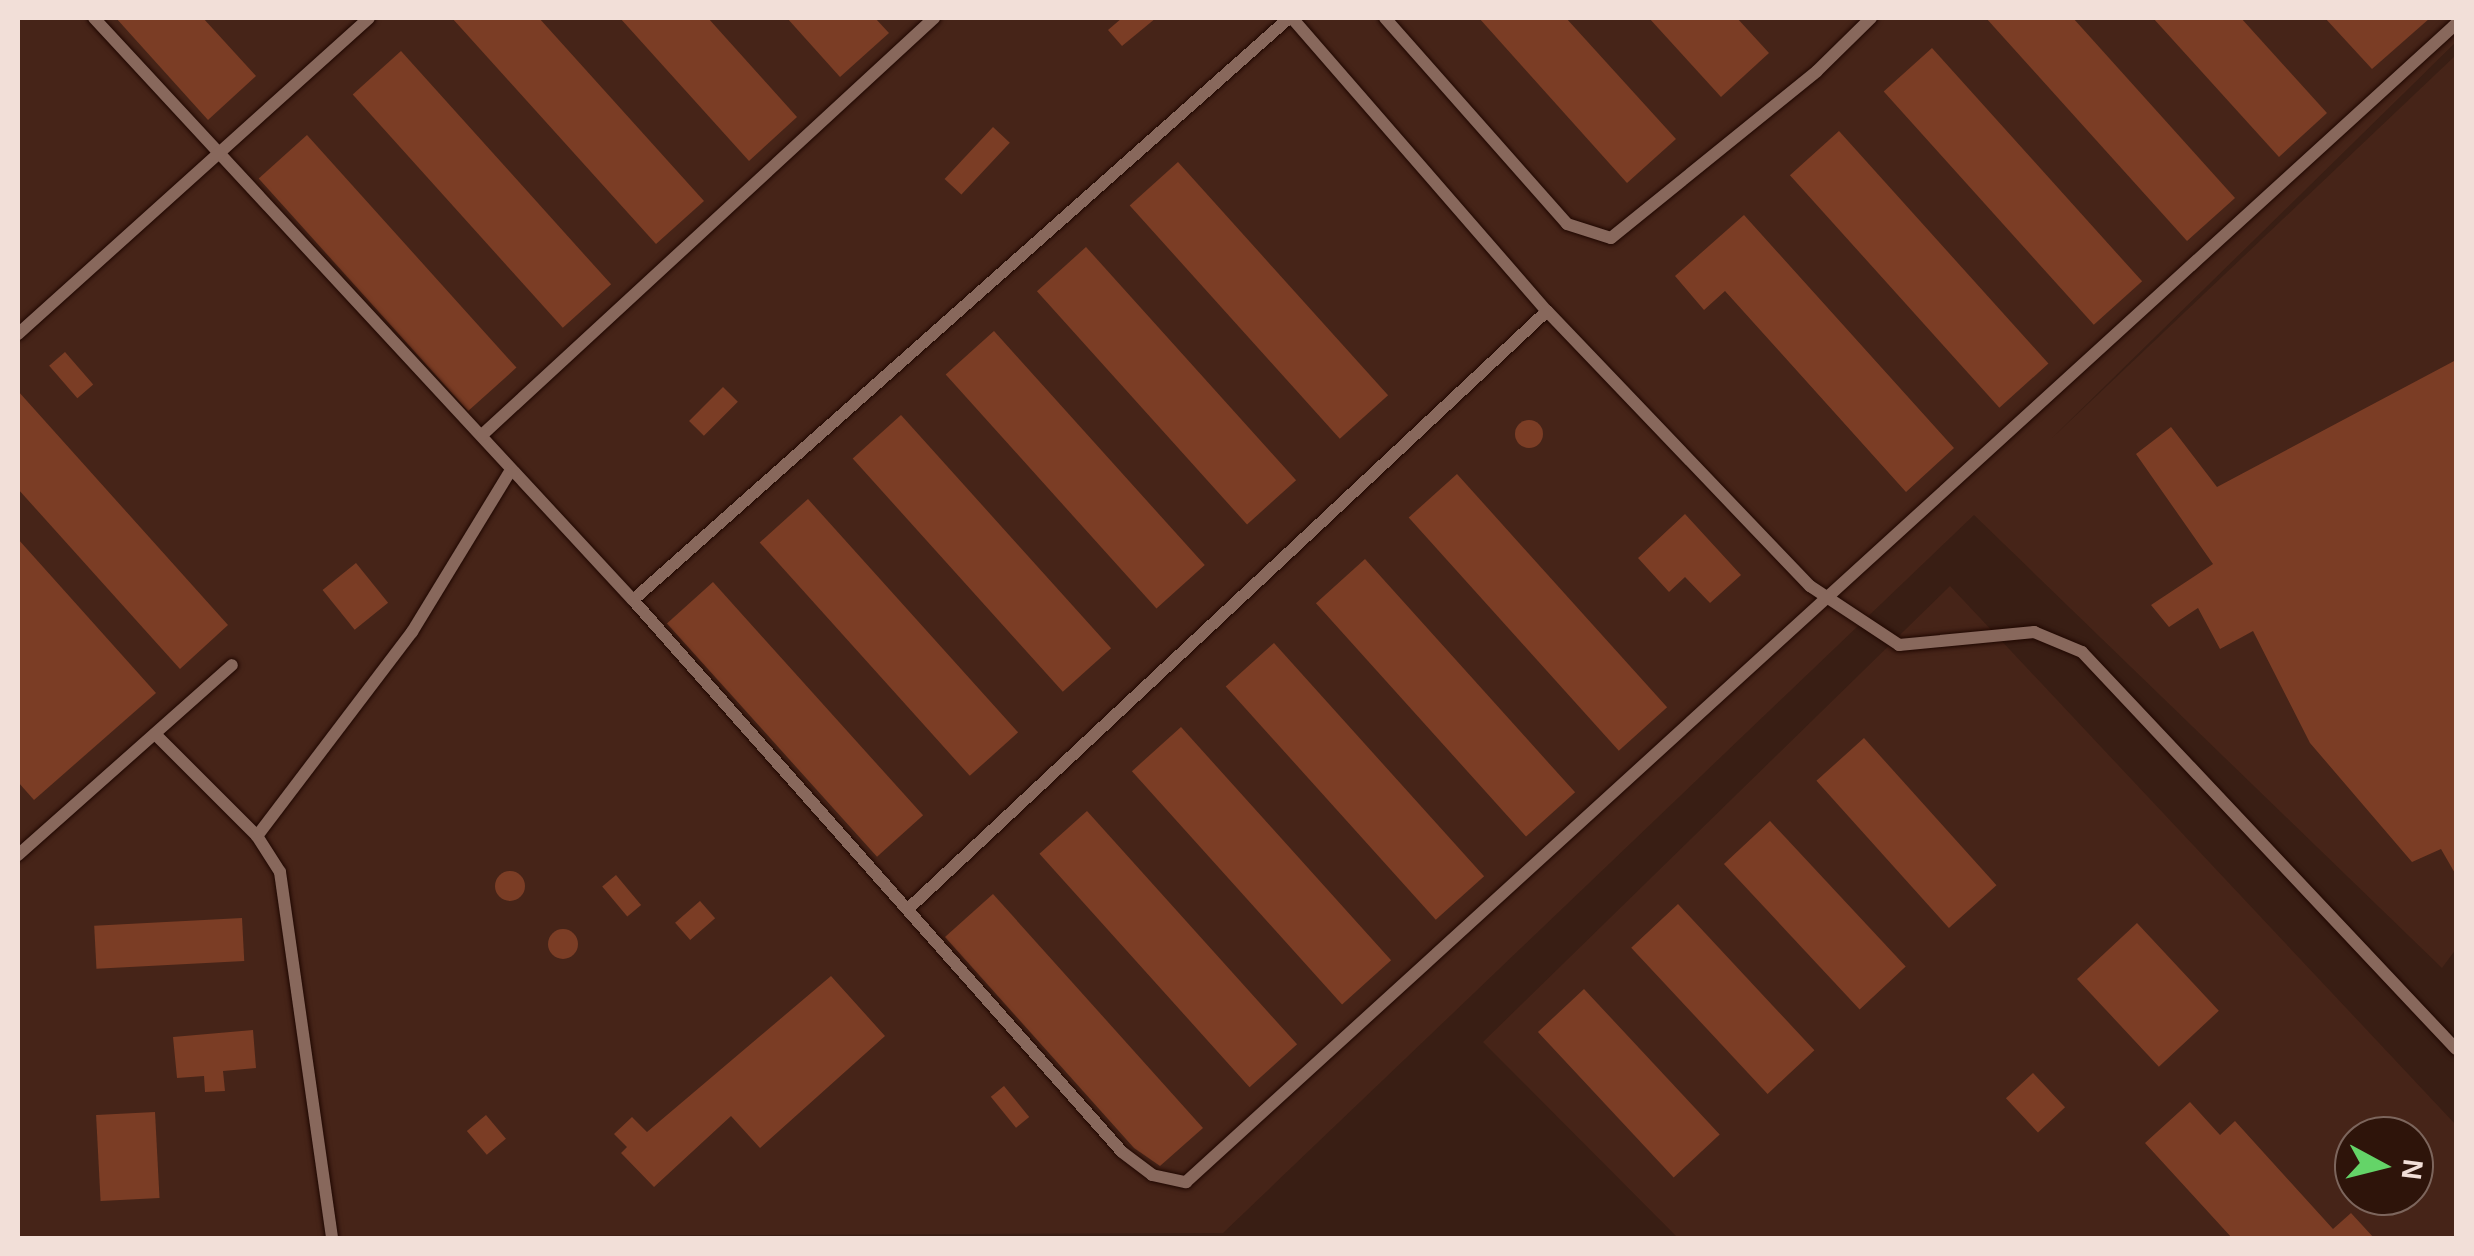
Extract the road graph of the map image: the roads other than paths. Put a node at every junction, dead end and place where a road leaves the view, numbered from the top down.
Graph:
1 (94, 18) edge
2 (368, 18) edge
3 (934, 18) edge
4 (1290, 18) edge
5 (1385, 18) edge
6 (1871, 18) edge
7 (2456, 24) edge
8 (216, 154) junction
9 (1547, 310) junction
10 (18, 334) edge
11 (482, 435) junction
12 (509, 474) junction
13 (1831, 594) junction
14 (632, 600) junction
15 (232, 665) dead end
16 (155, 734) junction
17 (258, 836) junction
18 (18, 855) edge
19 (908, 908) junction
20 (2456, 1049) edge
21 (332, 1238) edge

1 - 8 lane
2 - 8 lane
3 - 11 lane
4 - 9 lane
4 - 14 lane
5 - 6 lane
7 - 13 lane
8 - 10 lane
8 - 11 lane
9 - 13 lane
9 - 19 lane
11 - 12 lane
12 - 14 lane
12 - 17 lane
13 - 19 lane
13 - 20 lane
14 - 19 lane
15 - 16 lane
16 - 17 lane
16 - 18 lane
17 - 21 lane

